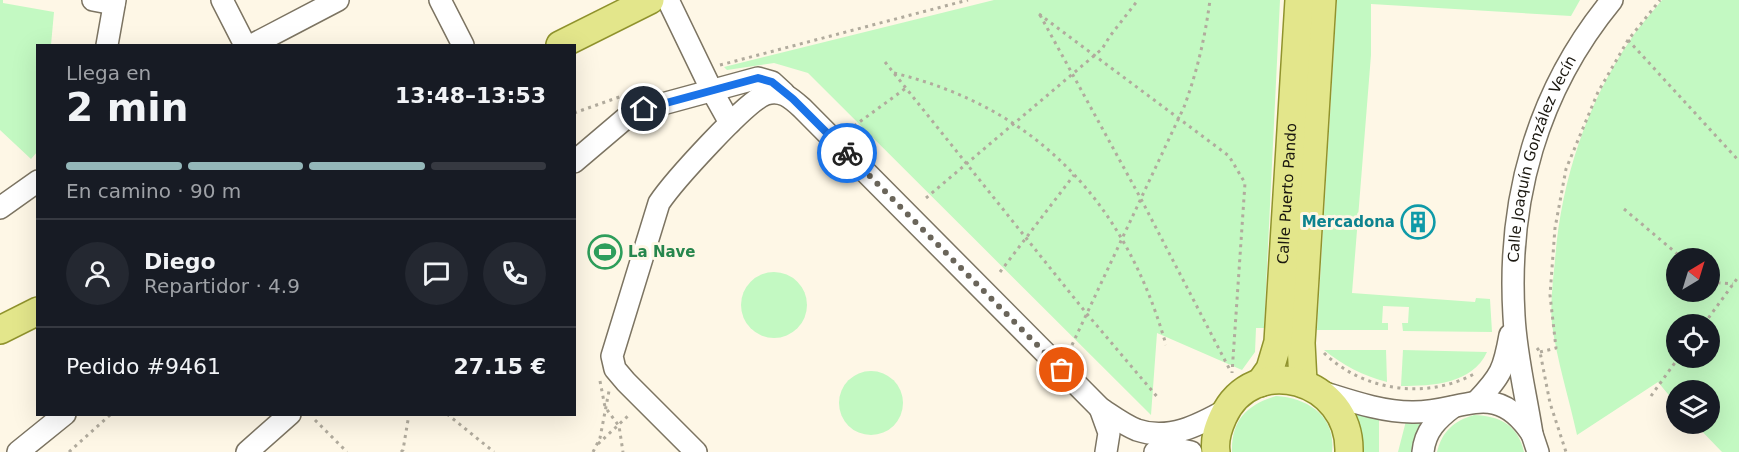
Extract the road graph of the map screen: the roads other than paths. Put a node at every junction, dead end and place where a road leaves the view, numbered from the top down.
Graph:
1 (222, 0) edge
2 (338, 0) edge
3 (440, 0) edge
4 (649, 0) edge
5 (668, 0) edge
6 (1299, 0) edge
7 (1322, 0) edge
8 (107, 1) edge
9 (1605, 4) edge
10 (107, 44) edge
11 (244, 44) edge
12 (254, 44) edge
13 (462, 44) edge
14 (562, 44) edge
15 (711, 89) junction
16 (784, 93) junction
17 (730, 123) junction
18 (576, 160) edge
19 (36, 182) edge
20 (2, 204) edge
21 (36, 312) edge
22 (1514, 317) junction
23 (0, 330) edge
24 (1260, 383) junction
25 (1312, 387) junction
26 (1477, 401) junction
27 (1454, 407) junction
28 (1100, 408) junction
29 (1226, 410) junction
30 (62, 416) edge
31 (288, 416) edge
32 (1536, 447) edge
33 (18, 452) edge
34 (247, 452) edge
35 (696, 452) edge
36 (1106, 452) edge
37 (1155, 452) edge
38 (1191, 452) edge
39 (1216, 452) edge
40 (1349, 452) edge
41 (1423, 452) edge

1 - 11 street
2 - 12 street
3 - 13 street
4 - 14 main road
5 - 15 street
6 - 24 main road, Calle Puerto Pando
7 - 25 main road, Calle Puerto Pando
8 - 10 street
9 - 22 street, Calle Joaquín González Vecín
15 - 16 street
15 - 17 street
15 - 18 street
16 - 17 street
16 - 28 street
17 - 35 street
19 - 20 street
21 - 23 main road
22 - 26 street, Calle Joaquín González Vecín
22 - 32 street, Calle Joaquín González Vecín
24 - 25 main road
24 - 29 main road
25 - 27 street
25 - 40 main road
26 - 27 street
26 - 32 street
27 - 41 street
28 - 29 street
28 - 36 street
29 - 39 main road
30 - 33 street
31 - 34 street
37 - 38 street

